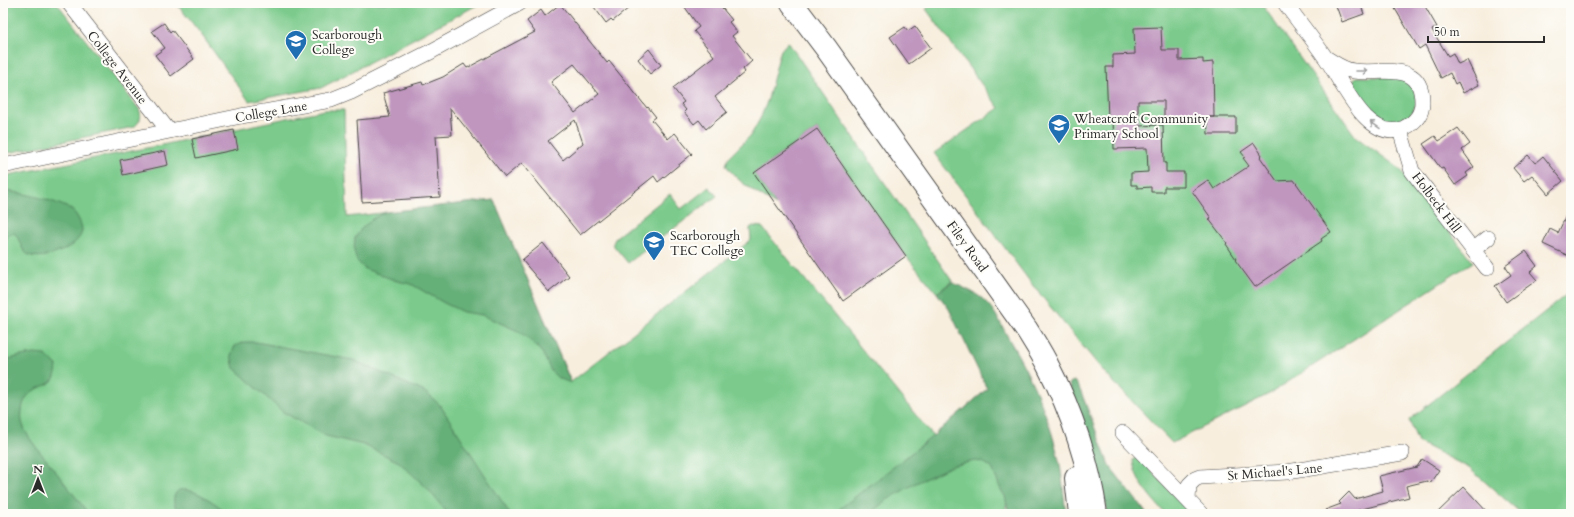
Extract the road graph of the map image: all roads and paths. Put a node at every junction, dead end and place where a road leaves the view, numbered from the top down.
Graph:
1 (69, 3) edge
2 (520, 3) edge
3 (792, 3) edge
4 (1285, 3) edge
5 (1326, 58) junction
6 (168, 130) junction
7 (1400, 130) junction
8 (3, 166) edge
9 (912, 171) junction
10 (1488, 238) dead end
11 (1473, 250) junction
12 (1487, 268) dead end
13 (1123, 433) dead end
14 (1402, 453) dead end
15 (1188, 500) junction
16 (1080, 514) edge
17 (1096, 514) edge
18 (1201, 514) edge

1 - 6 street, College Avenue
2 - 6 street, College Lane
3 - 9 highway, Filey Road
4 - 5 street
7 -> 5 street
5 -> 7 street
6 - 8 street, College Lane
7 - 11 street, Holbeck Hill
9 - 16 highway
9 - 17 highway, Filey Road
10 - 11 street
11 - 12 street, Holbeck Hill
13 - 15 street
14 - 15 street, St Michael's Lane
15 - 18 street

